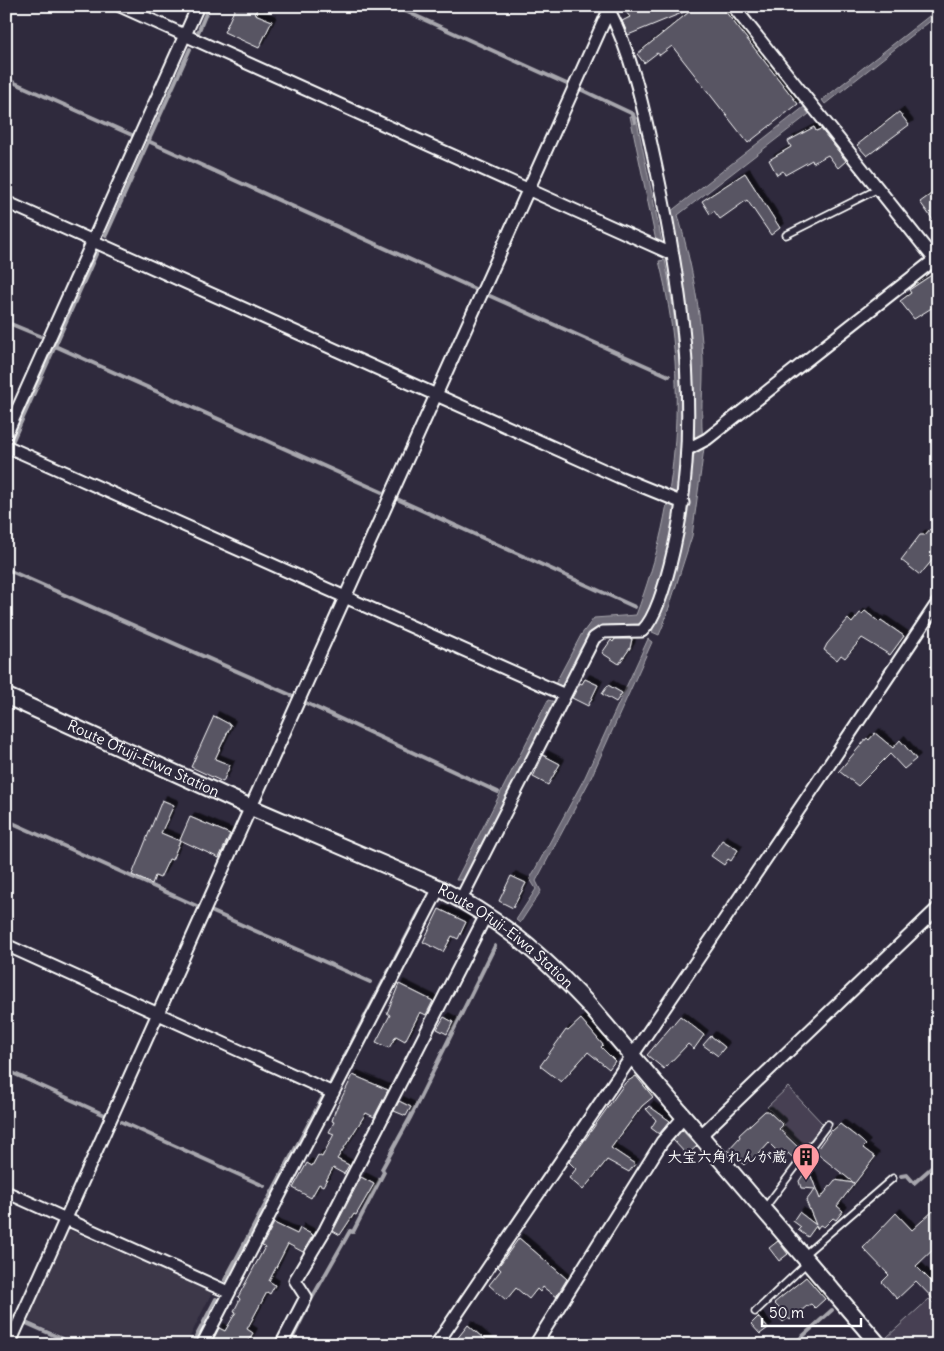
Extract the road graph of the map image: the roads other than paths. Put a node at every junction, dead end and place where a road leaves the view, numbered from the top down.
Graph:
1 (120, 6) edge
2 (198, 6) edge
3 (733, 6) edge
4 (608, 8) edge
5 (185, 35) junction
6 (878, 189) junction
7 (526, 190) junction
8 (6, 202) edge
9 (786, 235) dead end
10 (93, 241) junction
11 (672, 254) junction
12 (936, 262) edge
13 (435, 394) junction
14 (6, 435) edge
15 (6, 446) edge
16 (688, 448) junction
17 (676, 500) junction
18 (345, 598) junction
19 (938, 602) edge
20 (565, 695) junction
21 (6, 696) edge
22 (250, 807) junction
23 (439, 888) junction
24 (461, 899) junction
25 (938, 908) edge
26 (486, 915) junction
27 (6, 945) edge
28 (158, 1016) junction
29 (631, 1056) junction
30 (333, 1093) junction
31 (684, 1117) junction
32 (828, 1124) dead end
33 (700, 1136) junction
34 (893, 1178) dead end
35 (6, 1192) edge
36 (764, 1210) junction
37 (66, 1219) junction
38 (806, 1259) junction
39 (228, 1292) junction
40 (755, 1312) dead end
41 (9, 1345) edge
42 (202, 1345) edge
43 (281, 1345) edge
44 (436, 1345) edge
45 (535, 1345) edge
46 (879, 1345) edge

1 - 5 street
2 - 5 street
3 - 6 street
4 - 7 street
4 - 11 street
5 - 7 street
5 - 10 street
6 - 9 lane
6 - 12 street
7 - 11 street
7 - 13 street
8 - 10 street
10 - 13 street
10 - 14 street
11 - 16 street
12 - 16 street
13 - 17 street
13 - 18 street
15 - 18 street
16 - 17 street
17 - 20 street
18 - 20 street
18 - 22 street
19 - 29 street
20 - 24 street
21 - 22 main road, Route Ofuji-Eiwa Station
22 - 23 main road, Route Ofuji-Eiwa Station
22 - 28 street
23 - 24 main road, Route Ofuji-Eiwa Station
23 - 30 street
24 - 26 main road, Route Ofuji-Eiwa Station
25 - 33 street
26 - 29 main road, Route Ofuji-Eiwa Station
26 - 43 street
27 - 28 street
28 - 30 street
28 - 37 street
29 - 31 main road, Route Ofuji-Eiwa Station
29 - 44 street
30 - 39 street
31 - 33 main road, Route Ofuji-Eiwa Station
31 - 45 street
32 - 36 lane
33 - 36 main road, Route Ofuji-Eiwa Station
34 - 38 lane
35 - 37 street
36 - 38 main road, Route Ofuji-Eiwa Station
37 - 39 street
37 - 41 street
38 - 40 lane
38 - 46 main road, Route Ofuji-Eiwa Station
39 - 42 street

